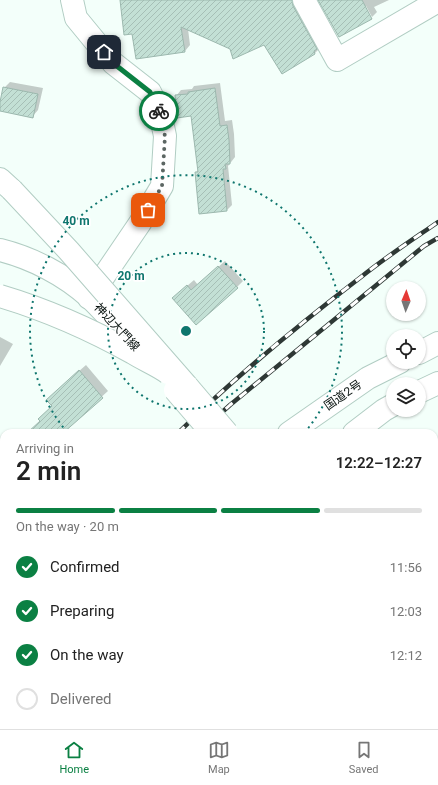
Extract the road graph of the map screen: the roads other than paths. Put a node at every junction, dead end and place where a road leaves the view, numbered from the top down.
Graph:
1 (72, 0) edge
2 (304, 0) edge
3 (438, 1) edge
4 (6, 184) edge
5 (0, 250) edge
6 (0, 296) edge
7 (89, 298) junction
8 (438, 343) edge
9 (426, 349) edge
10 (386, 369) edge
11 (438, 383) edge
12 (181, 388) junction
13 (426, 389) edge
14 (386, 409) edge
15 (209, 429) edge
16 (223, 429) edge
17 (295, 429) edge
18 (359, 429) edge

1 - 7 main road
2 - 3 main road
4 - 12 main road, bridge
5 - 7 main road, 神辺大門線
6 - 12 main road, bridge
7 - 12 main road, 神辺大門線
8 - 9 main road
10 - 17 main road, 国道2号
11 - 13 main road
12 - 15 main road, 神辺大門線, bridge
12 - 16 main road, bridge
14 - 18 main road

